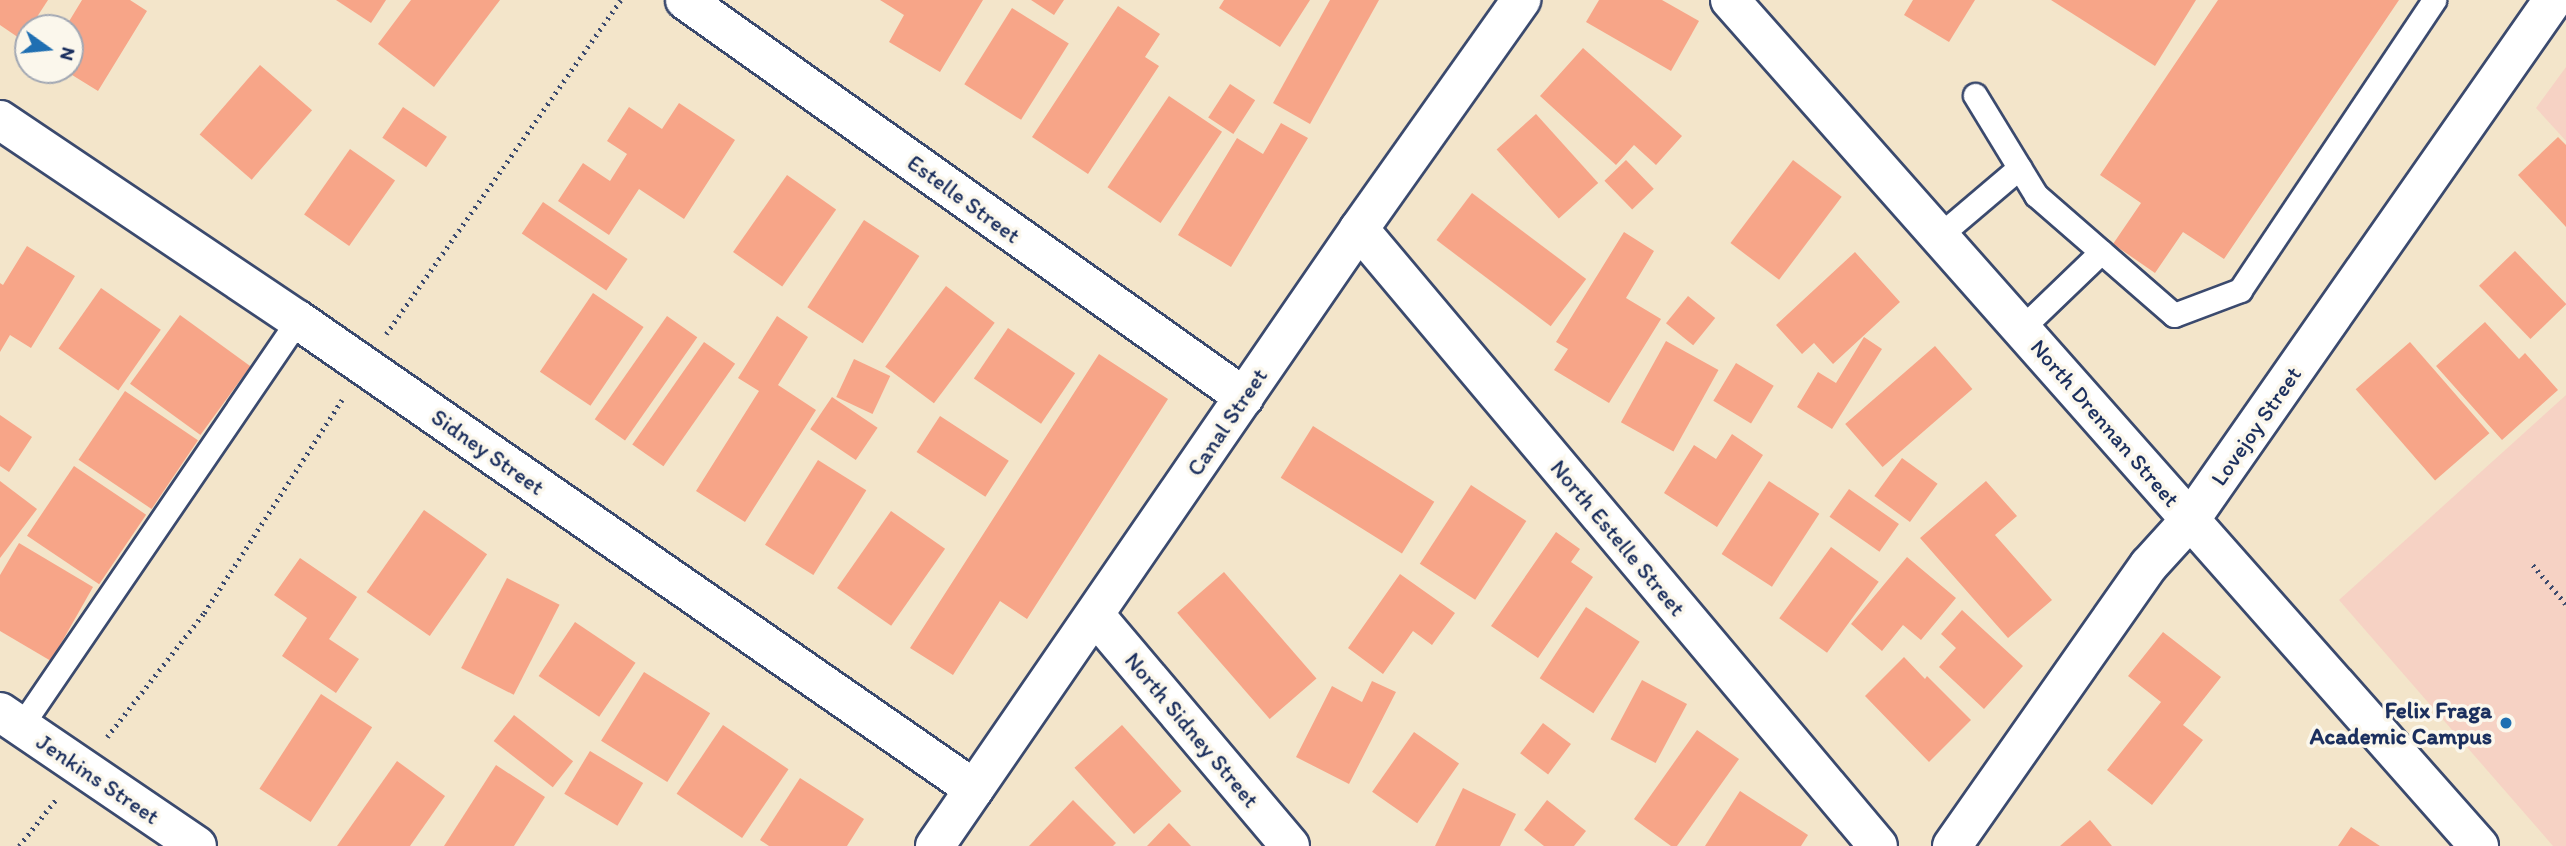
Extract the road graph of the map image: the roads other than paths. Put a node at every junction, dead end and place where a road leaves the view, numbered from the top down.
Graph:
1 (685, 0) edge
2 (1521, 0) edge
3 (1730, 0) edge
4 (2434, 0) edge
5 (2542, 4) edge
6 (1975, 95) dead end
7 (0, 120) edge
8 (2019, 168) junction
9 (1359, 229) junction
10 (1940, 235) junction
11 (2101, 252) junction
12 (298, 320) junction
13 (2022, 328) junction
14 (1244, 397) junction
15 (2190, 520) junction
16 (1095, 615) junction
17 (10, 719) edge
18 (974, 789) junction
19 (197, 846) edge
20 (935, 846) edge
21 (1290, 846) edge
22 (1878, 846) edge
23 (1952, 846) edge
24 (2479, 846) edge

1 - 14 street, Estelle Street
2 - 9 street, Canal Street
3 - 10 street, North Drennan Street
4 - 11 lane
5 - 15 street, Lovejoy Street
6 - 8 lane
7 - 12 street, Sidney Street
8 - 10 lane
8 - 11 lane
9 - 14 street, Canal Street
9 - 22 street, North Estelle Street
10 - 13 street, North Drennan Street
11 - 13 lane
12 - 17 lane
12 - 18 street, Sidney Street
13 - 15 street, North Drennan Street
14 - 16 street, Canal Street
15 - 23 street, Lovejoy Street
15 - 24 street, North Drennan Street
16 - 18 street, Canal Street
16 - 21 street, North Sidney Street
17 - 19 street, Jenkins Street
18 - 20 street, Canal Street

